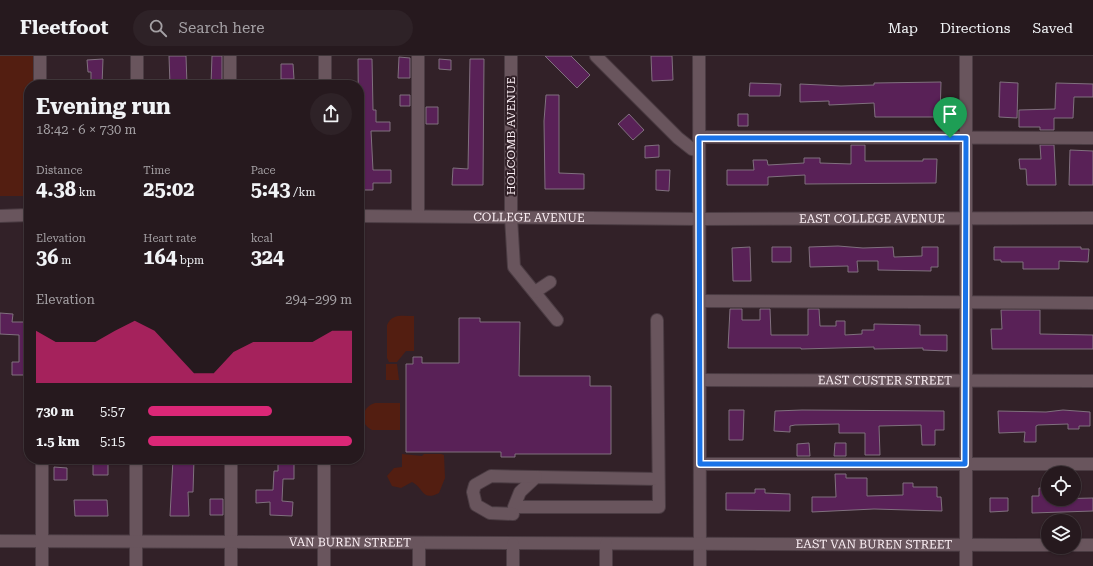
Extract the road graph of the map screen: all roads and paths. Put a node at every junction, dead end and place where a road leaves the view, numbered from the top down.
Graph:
1 (40, 56) edge
2 (137, 56) edge
3 (230, 56) edge
4 (325, 56) edge
5 (418, 56) edge
6 (511, 56) edge
7 (596, 56) edge
8 (699, 56) edge
9 (966, 56) edge
10 (40, 80) edge
11 (137, 80) edge
12 (230, 80) edge
13 (325, 80) edge
14 (699, 138) junction
15 (966, 138) junction
16 (1093, 138) edge
17 (699, 151) junction
18 (24, 215) edge
19 (0, 216) edge
20 (364, 216) edge
21 (418, 216) junction
22 (511, 217) junction
23 (965, 218) junction
24 (1093, 218) edge
25 (700, 219) junction
26 (550, 282) dead end
27 (535, 292) junction
28 (700, 301) junction
29 (965, 302) junction
30 (1093, 303) edge
31 (557, 320) dead end
32 (657, 320) dead end
33 (700, 380) junction
34 (965, 381) junction
35 (1093, 381) edge
36 (42, 464) edge
37 (136, 464) edge
38 (231, 464) edge
39 (324, 464) edge
40 (700, 464) junction
41 (965, 464) junction
42 (1093, 464) edge
43 (536, 477) junction
44 (658, 479) junction
45 (513, 511) junction
46 (0, 541) edge
47 (42, 542) junction
48 (136, 542) junction
49 (231, 542) junction
50 (324, 542) junction
51 (419, 543) junction
52 (513, 544) junction
53 (606, 544) junction
54 (700, 544) junction
55 (965, 545) junction
56 (1041, 545) edge
57 (1081, 545) edge
58 (1093, 545) edge
59 (42, 566) edge
60 (136, 566) edge
61 (231, 566) edge
62 (324, 566) edge
63 (419, 566) edge
64 (512, 566) edge
65 (606, 566) edge
66 (700, 566) edge
67 (966, 566) edge

1 - 10 street
2 - 11 street
3 - 12 street
4 - 13 street
5 - 21 street
6 - 22 street, HOLCOMB AVENUE
7 - 17 street
8 - 14 street
9 - 15 street
14 - 15 street
14 - 17 street
15 - 16 street
15 - 23 street
17 - 25 street
18 - 19 street
20 - 21 street, COLLEGE AVENUE
21 - 22 street, COLLEGE AVENUE
22 - 25 street, COLLEGE AVENUE
22 - 27 street, HOLCOMB AVENUE
23 - 24 street, EAST COLLEGE AVENUE
23 - 25 street, EAST COLLEGE AVENUE
23 - 29 street
25 - 28 street
26 - 27 street
27 - 31 street, HOLCOMB AVENUE
28 - 29 street
28 - 33 street
29 - 30 street
29 - 34 street
32 - 44 street
33 - 34 street, EAST CUSTER STREET
33 - 40 street
34 - 35 street, EAST CUSTER STREET
34 - 41 street
36 - 47 street
37 - 48 street
38 - 49 street
39 - 50 street
40 - 41 street
40 - 54 street
41 - 42 street
41 - 55 street
43 - 44 street
43 - 45 street
43 - 45 street
44 - 45 street
46 - 47 street, VAN BUREN STREET
47 - 48 street, VAN BUREN STREET
47 - 59 street
48 - 49 street, VAN BUREN STREET
48 - 60 street
49 - 50 street, VAN BUREN STREET
49 - 61 street
50 - 51 street, VAN BUREN STREET
50 - 62 street
51 - 52 street, VAN BUREN STREET
51 - 63 street
52 - 53 street, VAN BUREN STREET
52 - 64 street
53 - 54 street, VAN BUREN STREET
53 - 65 street
54 - 55 street, EAST VAN BUREN STREET
54 - 66 street
55 - 56 street, EAST VAN BUREN STREET
55 - 67 street
57 - 58 street

